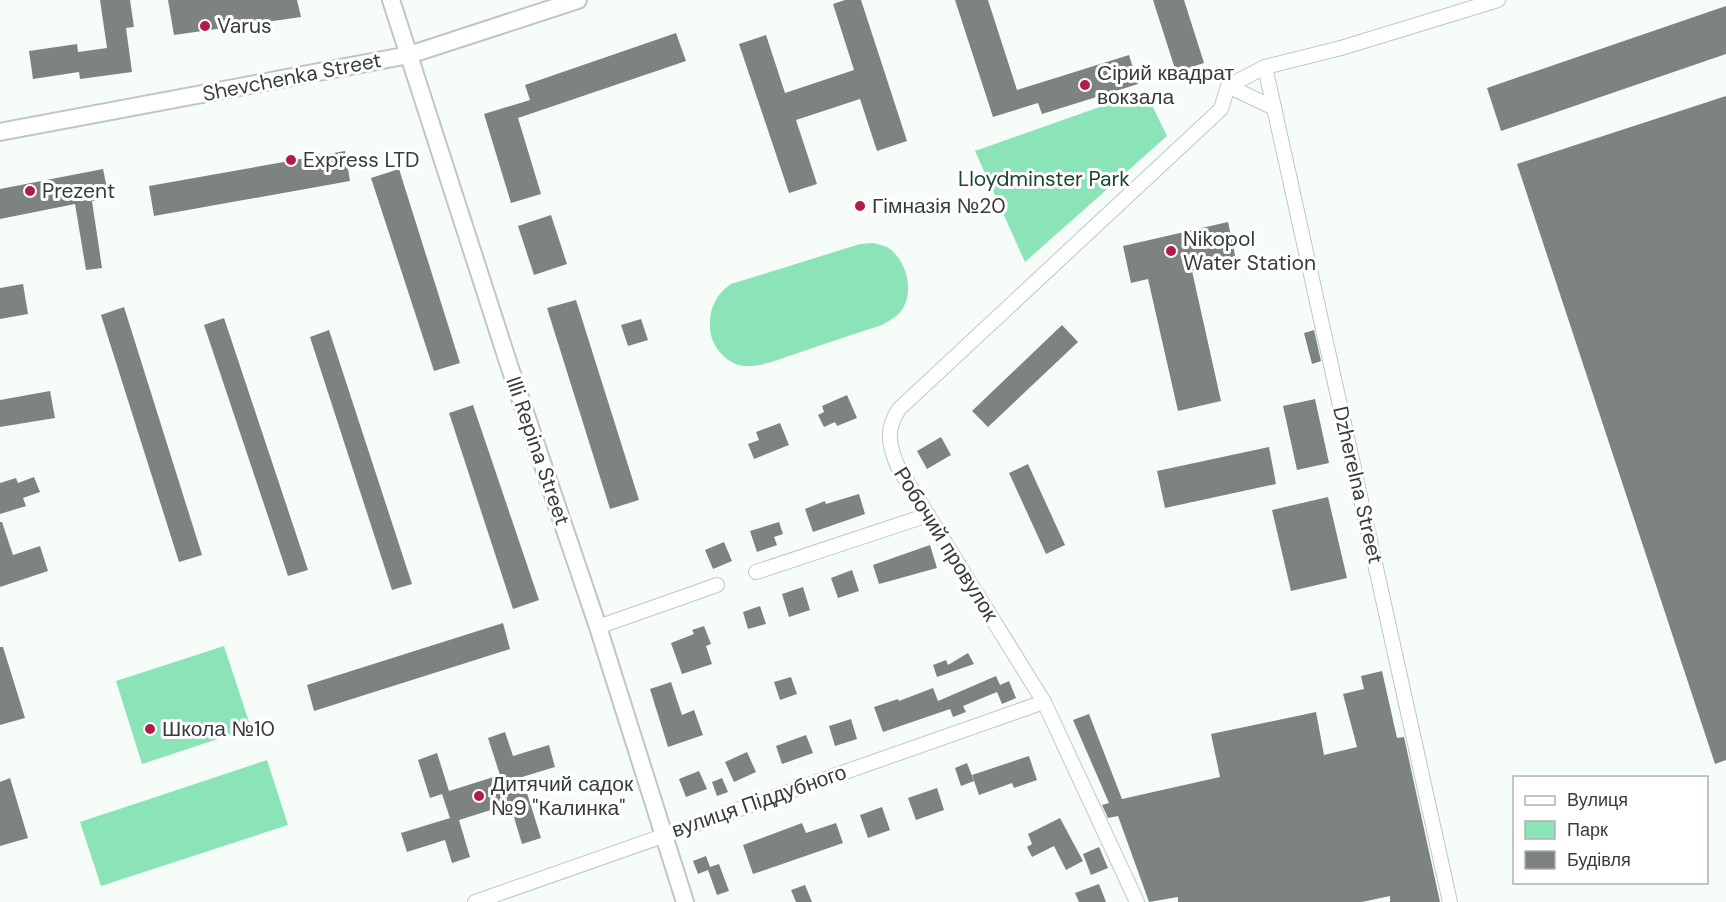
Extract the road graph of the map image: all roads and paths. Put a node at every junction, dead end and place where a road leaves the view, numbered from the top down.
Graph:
1 (390, 0) edge
2 (578, 0) edge
3 (1498, 0) edge
4 (409, 55) junction
5 (1265, 67) junction
6 (1228, 86) junction
7 (1274, 108) junction
8 (0, 132) edge
9 (928, 514) junction
10 (756, 572) dead end
11 (717, 585) dead end
12 (598, 627) junction
13 (1044, 702) junction
14 (663, 835) junction
15 (475, 902) edge
16 (685, 902) edge
17 (1137, 902) edge
18 (1450, 902) edge

1 - 4 street, Illi Repina Street
2 - 4 street, Shevchenka Street
3 - 5 street
4 - 8 street, Shevchenka Street
4 - 12 street, Illi Repina Street
5 - 6 street
5 - 7 street, Dzherelna Street
6 - 7 street
6 - 9 street, Робочий провулок
7 - 18 street, Dzherelna Street
9 - 10 street
9 - 13 street, Робочий провулок
11 - 12 street
12 - 14 street, Illi Repina Street
13 - 14 street, вулиця Піддубного
13 - 17 street, Робочий провулок
14 - 15 street, вулиця Піддубного
14 - 16 street, Illi Repina Street

